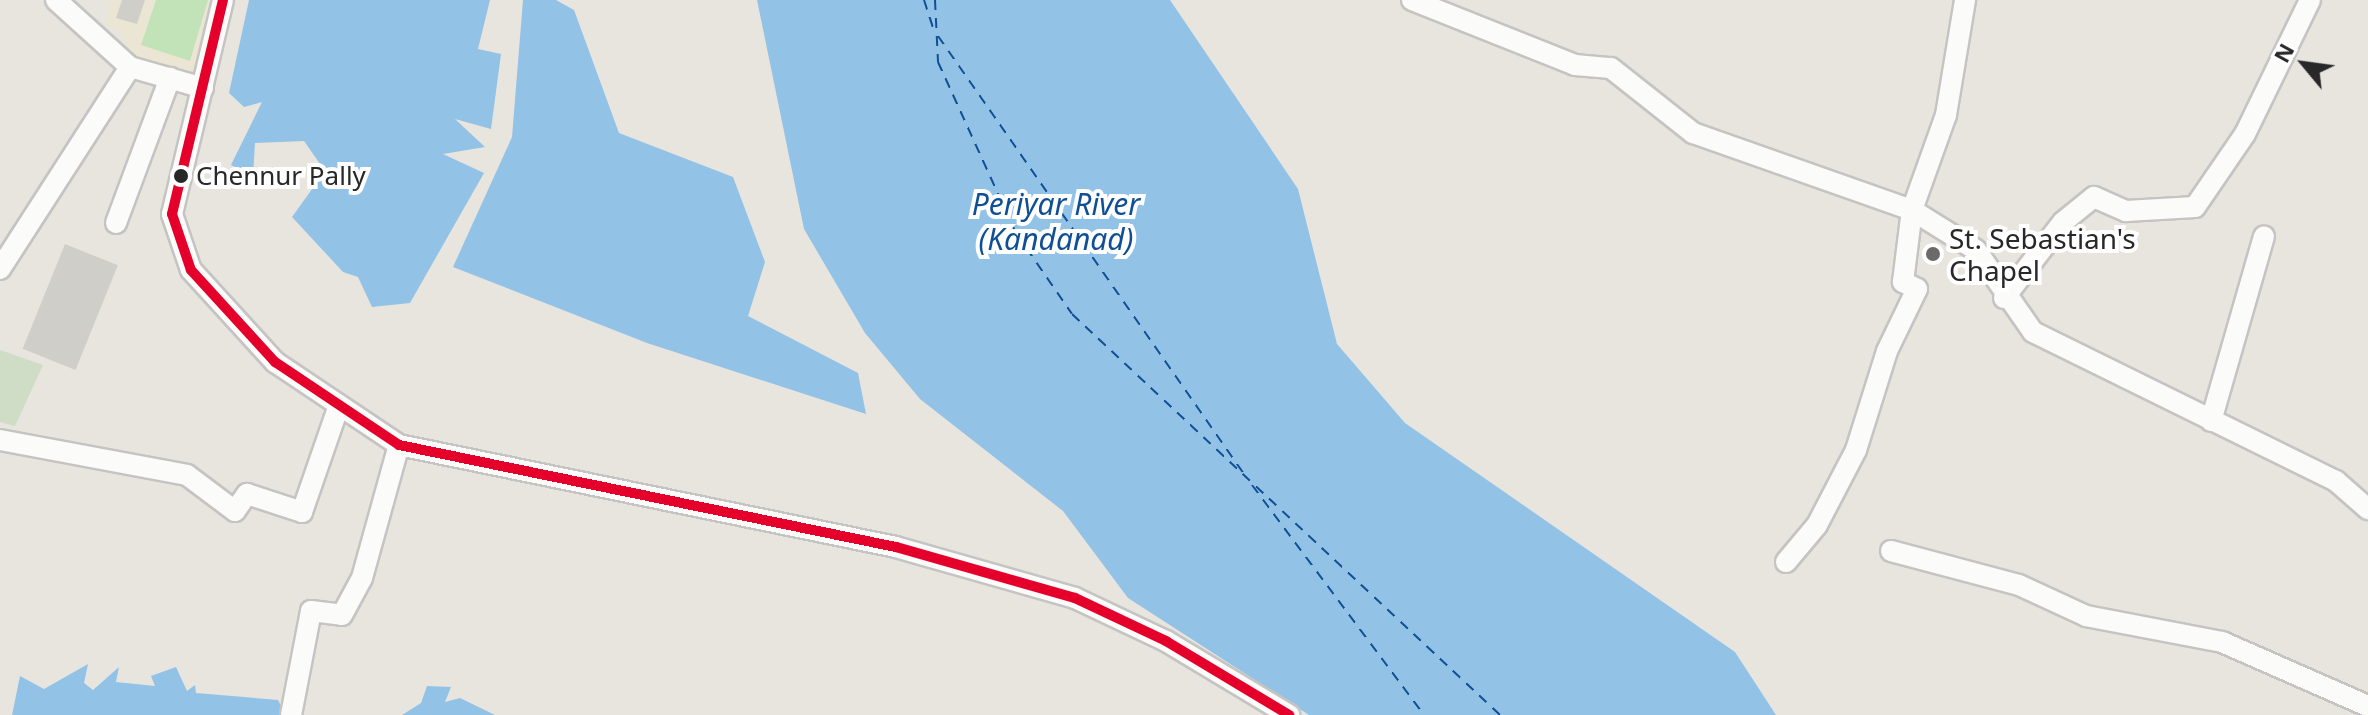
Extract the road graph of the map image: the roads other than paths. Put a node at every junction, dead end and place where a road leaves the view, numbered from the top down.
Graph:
1 (56, 0) edge
2 (223, 0) edge
3 (1412, 0) edge
4 (1965, 0) edge
5 (2310, 0) edge
6 (130, 67) junction
7 (170, 78) junction
8 (203, 88) junction
9 (1912, 210) junction
10 (116, 223) dead end
11 (2264, 236) dead end
12 (0, 269) edge
13 (2004, 298) junction
14 (339, 405) junction
15 (2211, 421) junction
16 (0, 440) edge
17 (399, 445) junction
18 (2368, 509) edge
19 (1891, 551) dead end
20 (1786, 562) dead end
21 (2368, 706) edge
22 (291, 715) edge
23 (1289, 715) edge

1 - 6 street
2 - 8 street
3 - 9 street
4 - 9 street
5 - 13 street
6 - 7 street
6 - 12 street
7 - 8 street
7 - 10 street
8 - 14 street
9 - 13 street
9 - 20 street
11 - 15 street
13 - 15 street
14 - 16 street
14 - 17 street
15 - 18 street
17 - 22 street
17 - 23 street
19 - 21 street

